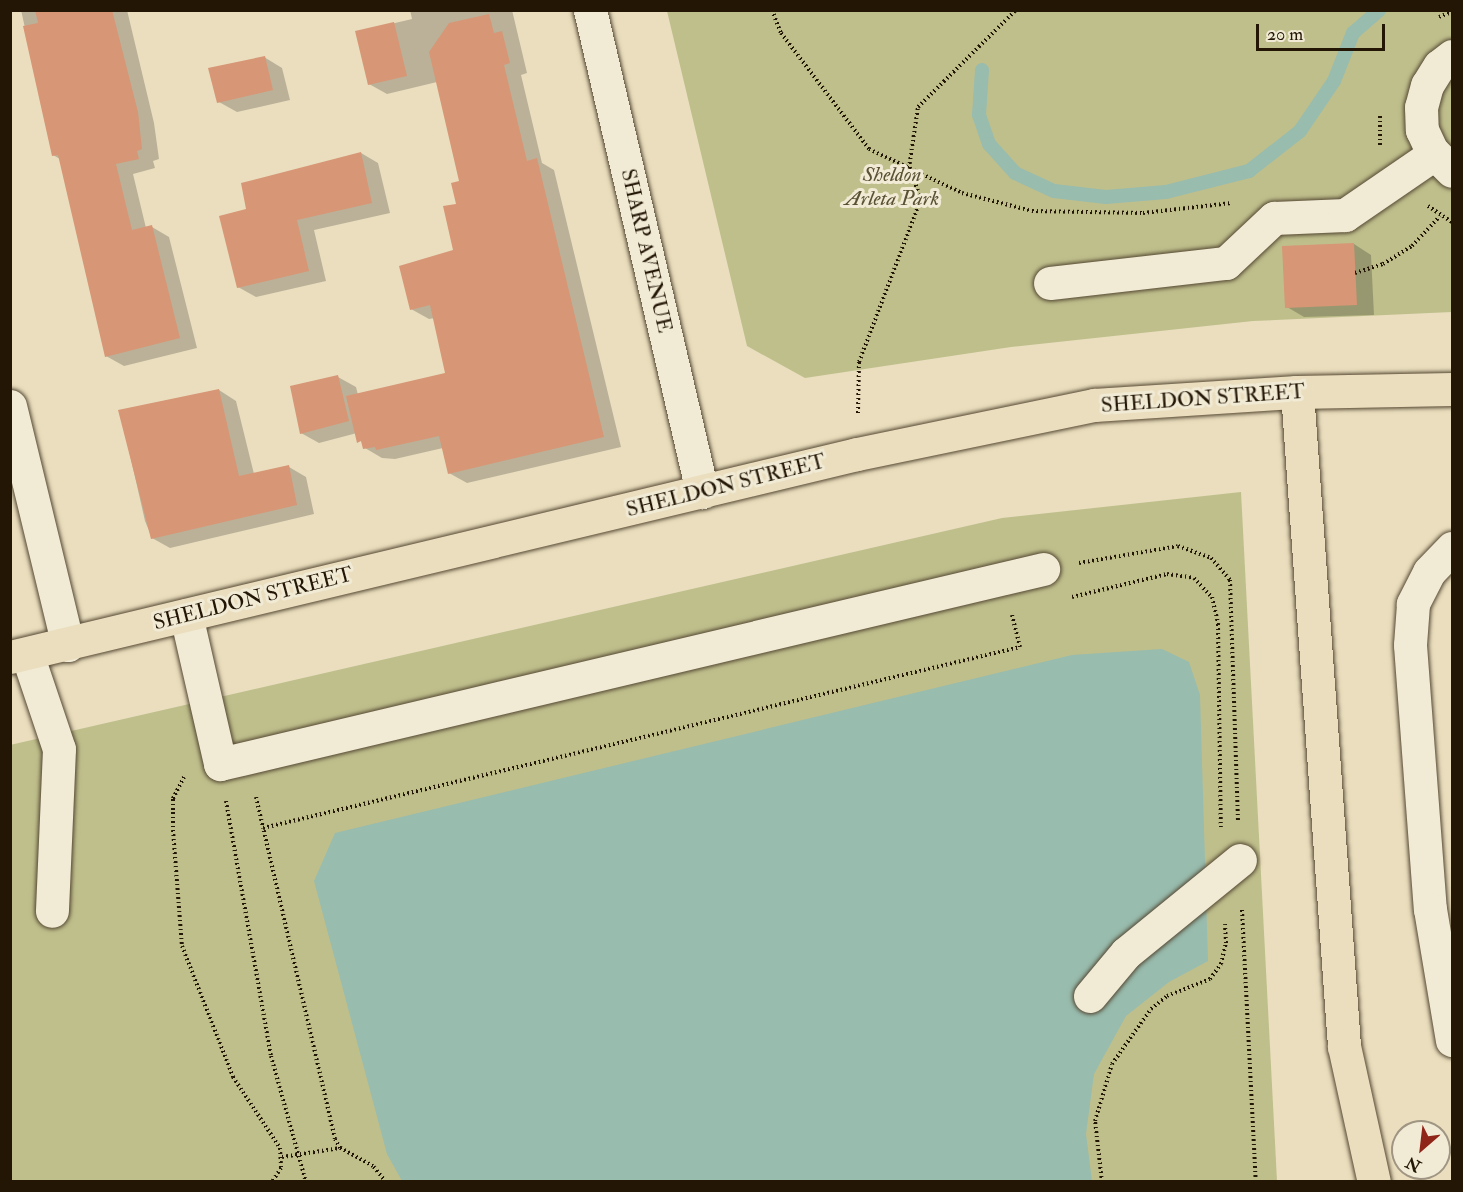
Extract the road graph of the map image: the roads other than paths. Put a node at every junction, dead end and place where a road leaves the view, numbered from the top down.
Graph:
1 (590, 10) edge
2 (1452, 56) edge
3 (1443, 162) edge
4 (1050, 284) dead end
5 (1452, 389) edge
6 (1297, 392) junction
7 (10, 406) edge
8 (702, 492) junction
9 (1452, 548) edge
10 (1043, 569) road end
11 (186, 615) junction
12 (68, 645) junction
13 (19, 655) edge
14 (1231, 867) road end
15 (52, 912) dead end
16 (1090, 996) dead end
17 (1452, 1040) edge
18 (1374, 1182) edge

1 - 8 street, SHARP AVENUE
2 - 3 street
3 - 4 street
5 - 6 main road, SHELDON STREET
6 - 8 main road, SHELDON STREET
6 - 18 main road
7 - 12 street
8 - 11 main road, SHELDON STREET
9 - 17 street
10 - 11 street
11 - 12 main road, SHELDON STREET
12 - 13 main road, SHELDON STREET
13 - 15 street
14 - 16 street

